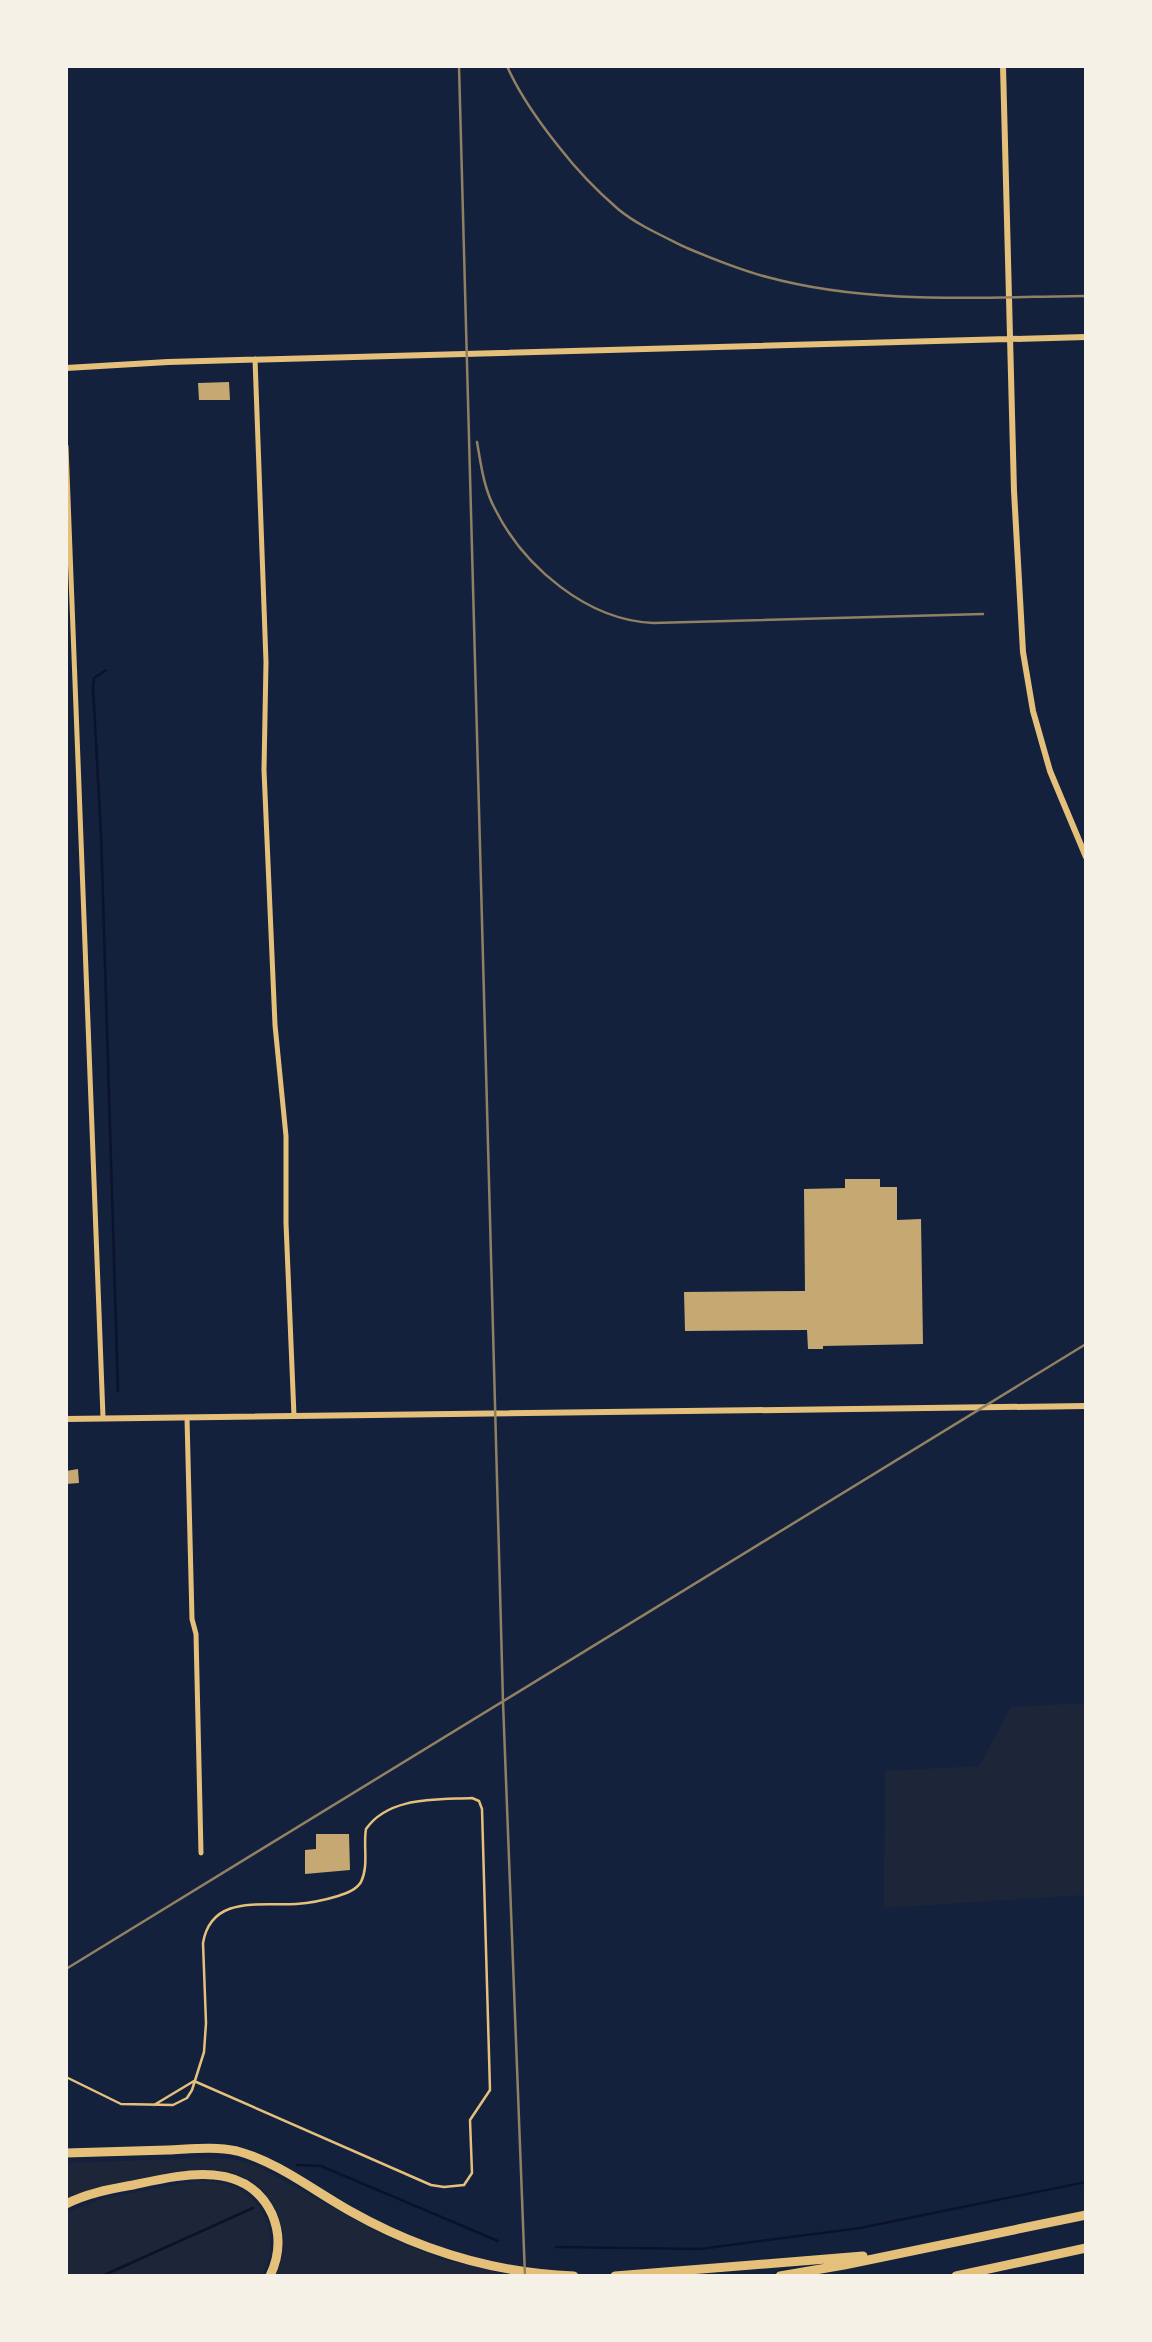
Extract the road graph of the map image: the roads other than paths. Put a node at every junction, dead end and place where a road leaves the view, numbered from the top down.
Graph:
1 (1003, 66) edge
2 (1086, 337) edge
3 (1009, 340) junction
4 (255, 359) junction
5 (66, 368) edge
6 (66, 446) edge
7 (1086, 857) edge
8 (1086, 1406) edge
9 (294, 1416) junction
10 (103, 1418) junction
11 (187, 1418) junction
12 (66, 1419) edge
13 (201, 1853) dead end
14 (66, 2077) edge
15 (194, 2081) junction
16 (154, 2105) junction
17 (66, 2153) edge
18 (66, 2203) edge
19 (1086, 2215) edge
20 (1086, 2248) edge
21 (903, 2253) junction
22 (559, 2275) edge
23 (270, 2276) edge
24 (574, 2276) edge
25 (615, 2276) edge
26 (780, 2276) edge
27 (956, 2276) edge

1 - 3 street
2 - 3 street
3 - 4 street
3 - 7 street
4 - 5 street
4 - 9 street
6 - 10 street
8 - 9 street
9 - 11 street
10 - 11 street
10 - 12 street
11 - 13 street
14 - 16 lane
15 - 15 lane
15 - 16 lane
15 - 16 lane
17 - 22 highway
18 - 23 highway
19 - 21 highway
20 - 27 highway
21 - 25 highway
21 - 26 highway
22 - 24 highway

